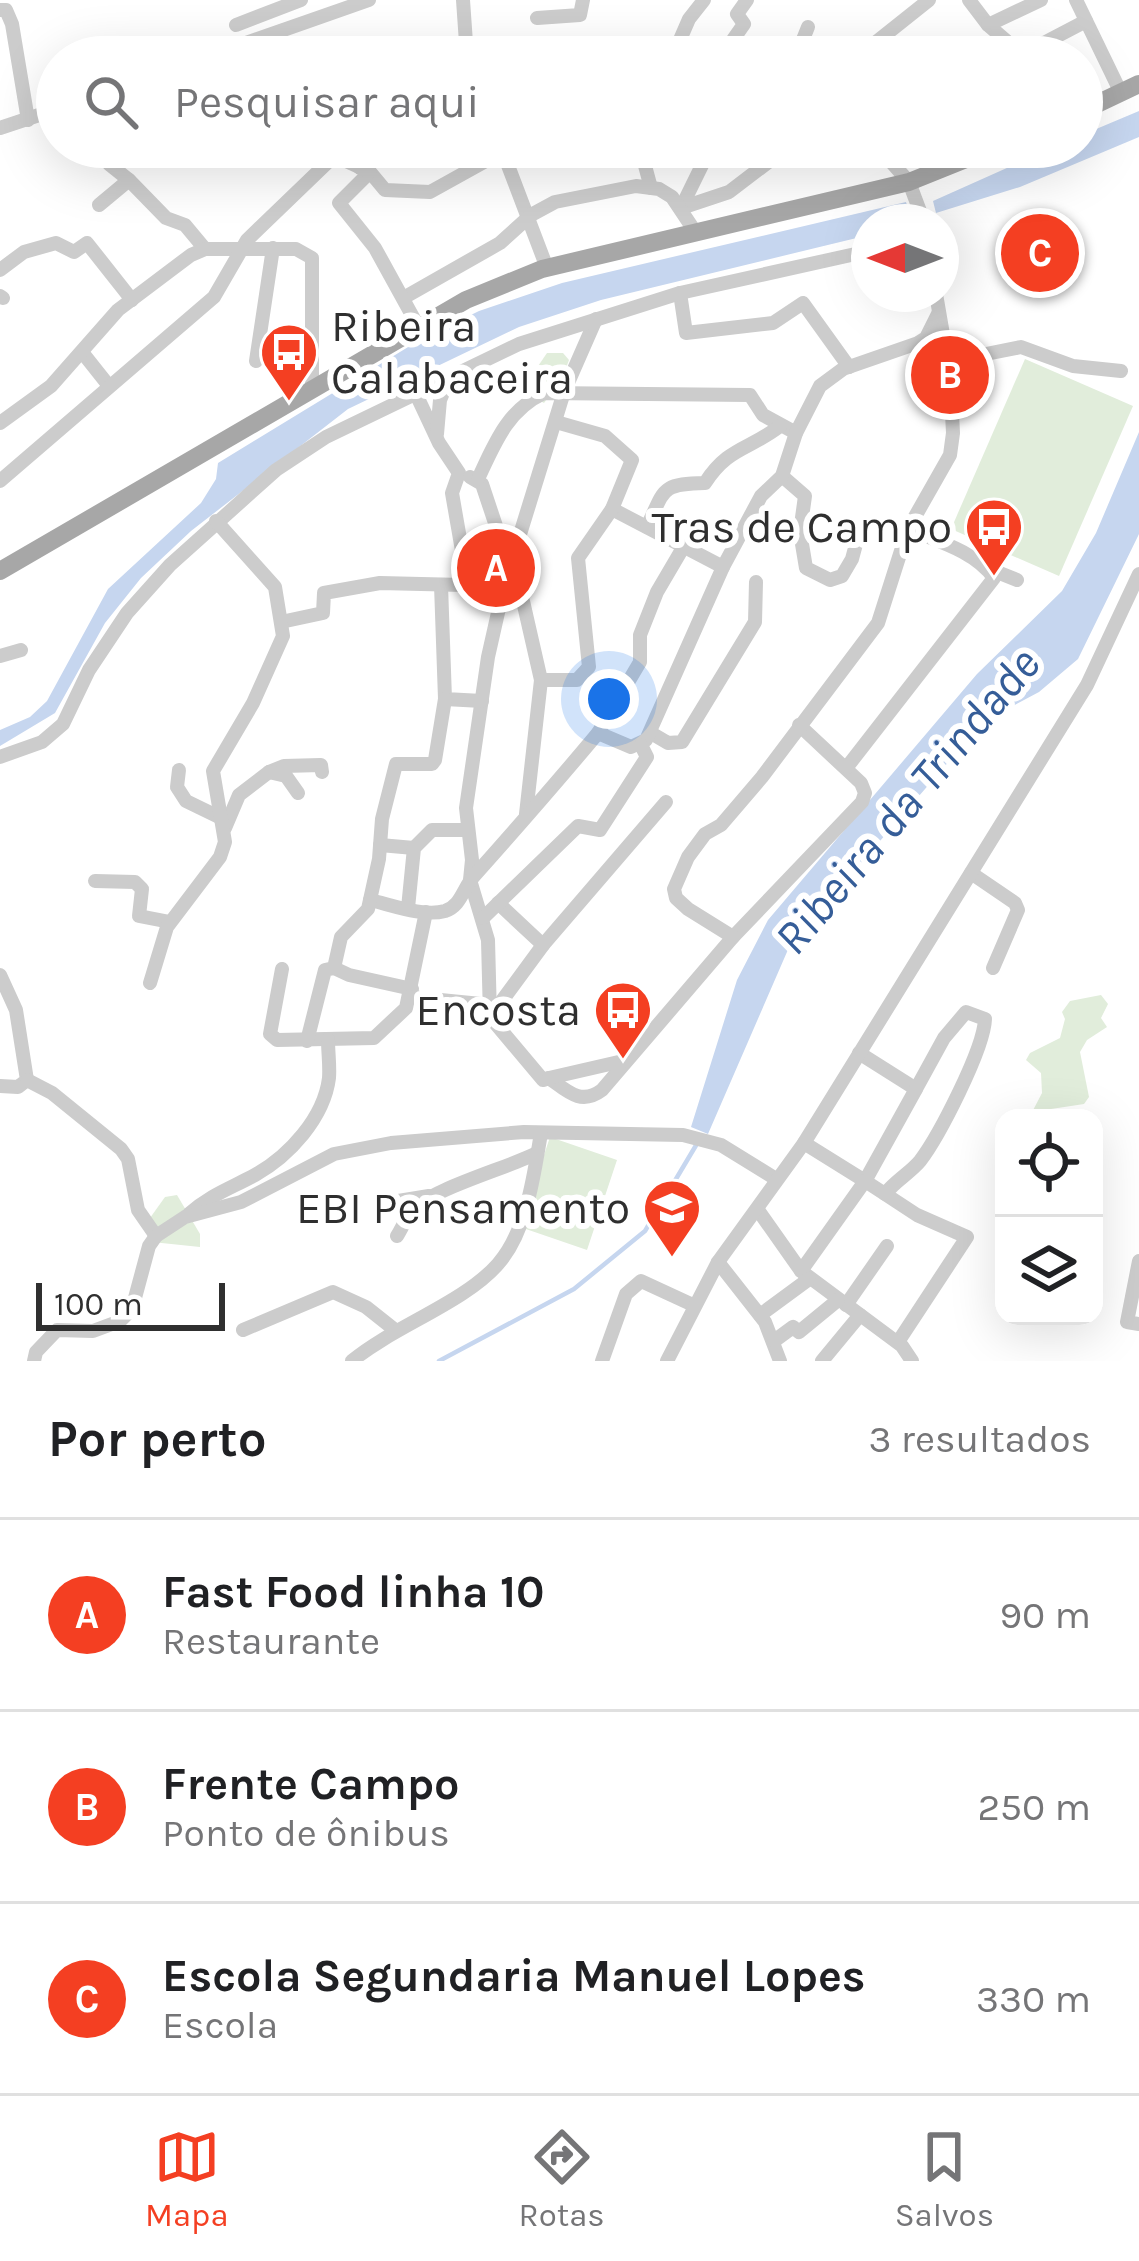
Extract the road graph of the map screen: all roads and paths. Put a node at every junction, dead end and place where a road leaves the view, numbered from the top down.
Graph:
1 (301, 0) edge
2 (369, 0) edge
3 (463, 0) edge
4 (583, 0) edge
5 (704, 0) edge
6 (747, 0) edge
7 (929, 0) edge
8 (969, 0) edge
9 (1041, 0) edge
10 (1076, 0) edge
11 (0, 10) edge
12 (537, 18) dead end
13 (1086, 21) junction
14 (236, 25) dead end
15 (988, 25) junction
16 (808, 27) dead end
17 (267, 36) edge
18 (466, 36) edge
19 (682, 36) edge
20 (736, 36) edge
21 (804, 36) edge
22 (889, 36) edge
23 (1001, 36) edge
24 (1059, 36) edge
25 (1096, 36) edge
26 (1103, 47) edge
27 (1130, 89) edge
28 (36, 116) edge
29 (28, 119) junction
30 (0, 128) edge
31 (115, 168) edge
32 (320, 168) edge
33 (362, 168) edge
34 (472, 168) edge
35 (512, 168) edge
36 (646, 168) edge
37 (701, 168) edge
38 (760, 168) edge
39 (896, 168) edge
40 (954, 168) edge
41 (365, 170) junction
42 (130, 180) junction
43 (651, 188) junction
44 (913, 189) junction
45 (918, 204) edge
46 (99, 205) dead end
47 (681, 208) junction
48 (526, 220) junction
49 (696, 233) junction
50 (243, 248) junction
51 (273, 248) junction
52 (205, 250) junction
53 (851, 255) edge
54 (547, 268) junction
55 (0, 270) edge
56 (680, 293) junction
57 (405, 297) junction
58 (132, 300) junction
59 (938, 314) joint
60 (596, 320) junction
61 (418, 328) junction
62 (82, 352) junction
63 (256, 361) dead end
64 (849, 367) junction
65 (1121, 371) dead end
66 (950, 375) junction
67 (449, 378) junction
68 (110, 386) junction
69 (312, 391) junction
70 (565, 392) junction
71 (416, 394) junction
72 (0, 422) edge
73 (556, 422) junction
74 (780, 426) junction
75 (796, 433) junction
76 (437, 439) junction
77 (459, 473) junction
78 (782, 476) junction
79 (478, 479) junction
80 (0, 481) edge
81 (612, 509) junction
82 (216, 521) junction
83 (494, 521) junction
84 (646, 527) junction
85 (908, 529) junction
86 (521, 533) junction
87 (684, 546) junction
88 (723, 567) junction
89 (510, 568) junction
90 (987, 568) junction
91 (0, 571) edge
92 (1139, 574) edge
93 (1017, 580) dead end
94 (756, 582) dead end
95 (441, 585) junction
96 (468, 586) junction
97 (504, 586) junction
98 (281, 622) junction
99 (21, 650) dead end
100 (0, 656) edge
101 (541, 680) junction
102 (445, 699) junction
103 (482, 701) junction
104 (799, 725) junction
105 (598, 733) junction
106 (646, 739) junction
107 (0, 757) edge
108 (847, 767) junction
109 (179, 770) dead end
110 (269, 772) junction
111 (322, 772) dead end
112 (298, 793) dead end
113 (666, 802) dead end
114 (526, 816) junction
115 (223, 823) junction
116 (469, 830) junction
117 (380, 845) junction
118 (414, 848) junction
119 (971, 873) junction
120 (470, 880) junction
121 (95, 881) dead end
122 (370, 900) junction
123 (498, 903) junction
124 (408, 908) junction
125 (426, 912) junction
126 (483, 918) junction
127 (170, 922) junction
128 (734, 937) junction
129 (543, 945) junction
130 (334, 968) junction
131 (993, 968) dead end
132 (283, 969) dead end
133 (0, 975) edge
134 (150, 983) dead end
135 (411, 993) junction
136 (490, 1011) junction
137 (328, 1040) junction
138 (307, 1041) junction
139 (859, 1053) junction
140 (623, 1061) junction
141 (549, 1078) junction
142 (27, 1080) junction
143 (0, 1086) edge
144 (916, 1089) junction
145 (541, 1132) junction
146 (804, 1143) junction
147 (537, 1153) junction
148 (776, 1179) junction
149 (866, 1181) junction
150 (885, 1194) junction
151 (434, 1195) junction
152 (386, 1203) dead end
153 (758, 1210) junction
154 (185, 1217) junction
155 (156, 1236) junction
156 (397, 1236) dead end
157 (887, 1246) dead end
158 (1139, 1261) edge
159 (718, 1262) junction
160 (805, 1275) junction
161 (842, 1303) junction
162 (693, 1305) junction
163 (760, 1315) junction
164 (860, 1315) junction
165 (1139, 1324) edge
166 (243, 1330) dead end
167 (395, 1330) junction
168 (774, 1341) junction
169 (898, 1342) junction
170 (34, 1361) edge
171 (352, 1361) edge
172 (602, 1361) edge
173 (667, 1361) edge
174 (780, 1361) edge
175 (822, 1361) edge
176 (912, 1361) edge

1 - 14 street
2 - 17 street
3 - 18 street
4 - 12 street
5 - 19 street
6 - 20 street
7 - 22 street
8 - 15 street
9 - 15 street
10 - 13 street
11 - 29 street
13 - 24 street
13 - 25 street
15 - 23 street
16 - 21 street
26 - 27 street
28 - 29 street
29 - 30 street
31 - 42 street
32 - 50 street
33 - 41 street
34 - 41 street
35 - 48 street
36 - 43 street
37 - 47 street
38 - 47 street
39 - 44 street
40 - 44 main road
41 - 57 street
42 - 46 street
42 - 52 street
43 - 47 street
43 - 48 street
44 - 45 street
44 - 49 main road
47 - 49 street
48 - 54 street
48 - 57 street
49 - 54 main road
50 - 51 street
50 - 52 street
50 - 68 street
51 - 63 street
51 - 69 street
52 - 58 street
53 - 56 street
54 - 61 main road
55 - 58 street
56 - 60 street
56 - 64 street
57 - 61 street
58 - 62 street
59 - 64 street
59 - 66 street
60 - 67 street
60 - 70 street
61 - 69 main road
62 - 68 street
62 - 72 street
64 - 75 street
65 - 66 street
66 - 85 street
67 - 71 street
67 - 76 street
68 - 80 street
69 - 91 main road
70 - 73 street
70 - 74 street
70 - 79 street
71 - 76 street
71 - 82 street
73 - 81 street
73 - 86 street
74 - 75 street
74 - 84 street
75 - 78 street
76 - 77 street
77 - 79 street
77 - 96 street
78 - 85 street
78 - 88 street
79 - 83 street
81 - 84 street
81 - 101 street
82 - 98 street
82 - 107 street
83 - 86 street
83 - 89 street
84 - 87 street
85 - 90 street
85 - 104 street
86 - 89 street
87 - 88 street
87 - 105 street
88 - 106 street
89 - 97 street
90 - 93 street
90 - 108 street
92 - 119 street
94 - 106 street
95 - 96 street
95 - 98 street
95 - 102 street
96 - 97 street
97 - 101 street
97 - 103 street
98 - 115 street
99 - 100 street
101 - 114 street
102 - 103 street
102 - 117 street
103 - 116 street
104 - 108 street
104 - 128 street
105 - 106 street
105 - 114 street
106 - 123 street
108 - 128 street
109 - 115 street
110 - 111 street
110 - 112 street
110 - 115 street
113 - 129 street
114 - 120 street
115 - 127 street
116 - 118 street
116 - 120 street
117 - 118 street
117 - 122 street
118 - 124 street
119 - 131 street
119 - 139 street
120 - 125 street
120 - 126 street
121 - 127 street
122 - 124 street
122 - 130 street
123 - 126 street
123 - 129 street
124 - 125 street
125 - 135 street
126 - 136 street
127 - 134 street
128 - 140 street
129 - 136 street
130 - 135 street
130 - 138 street
132 - 138 street
133 - 142 street
135 - 136 street
135 - 137 street
136 - 141 street
137 - 138 street
137 - 154 street
139 - 144 street
139 - 146 street
140 - 141 street
140 - 141 street
142 - 143 street
142 - 155 street
144 - 149 street
144 - 150 street
145 - 147 street
145 - 148 street
145 - 154 street
146 - 148 street
146 - 149 street
147 - 151 street
147 - 167 street
148 - 153 street
149 - 150 street
149 - 160 street
150 - 169 street
151 - 152 street
151 - 156 street
153 - 159 street
153 - 160 street
154 - 155 street
155 - 170 street
157 - 161 street
158 - 165 street
159 - 162 street
159 - 163 street
160 - 161 street
160 - 163 street
161 - 164 street
161 - 168 street
162 - 172 street
162 - 173 street
163 - 168 street
164 - 169 street
164 - 175 street
166 - 167 street
167 - 171 street
168 - 174 street
169 - 176 street

